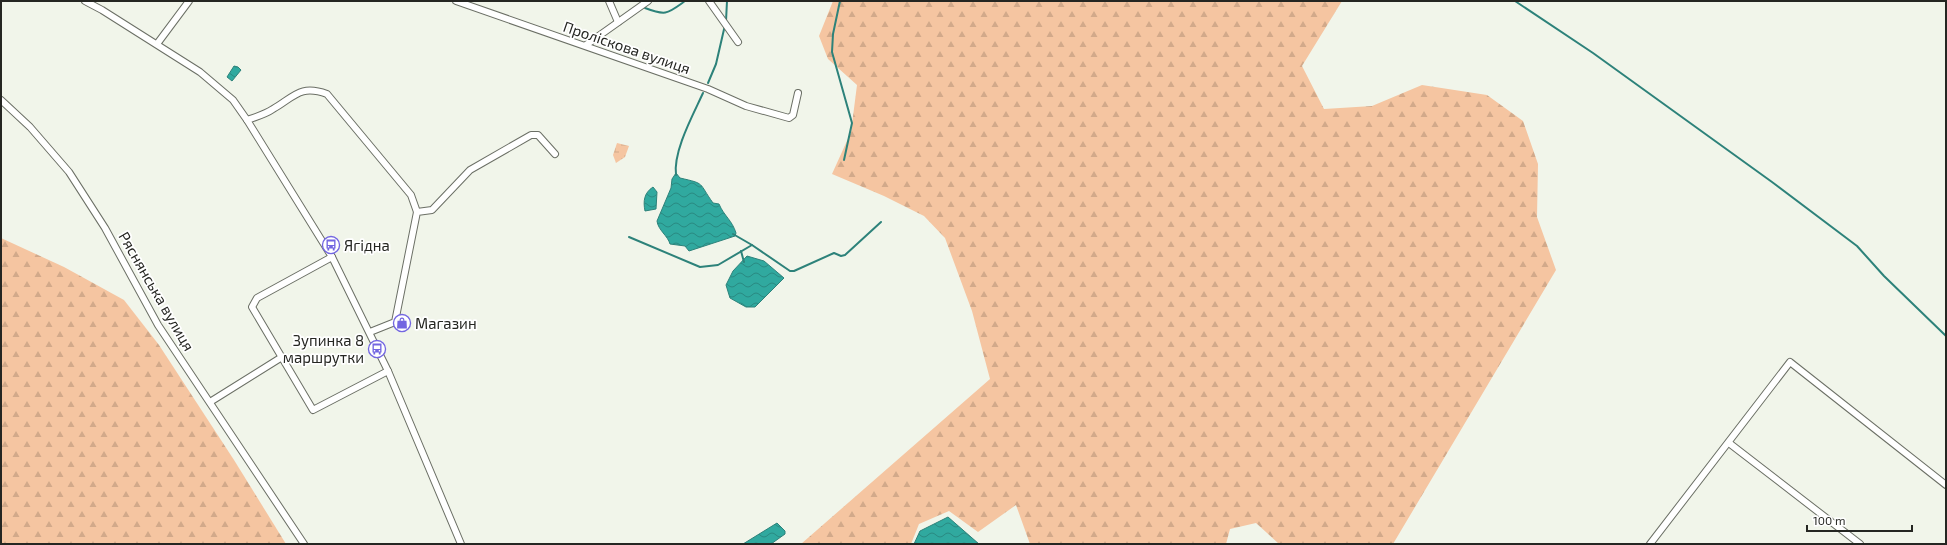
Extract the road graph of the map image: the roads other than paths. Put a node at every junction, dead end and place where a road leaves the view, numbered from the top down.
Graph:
1 (85, 1) edge
2 (189, 1) edge
3 (456, 1) edge
4 (609, 1) edge
5 (648, 1) edge
6 (709, 1) edge
7 (618, 22) junction
8 (738, 42) dead end
9 (157, 44) junction
10 (586, 45) junction
11 (798, 93) dead end
12 (1, 100) edge
13 (247, 120) junction
14 (554, 154) dead end
15 (417, 212) junction
16 (332, 257) junction
17 (370, 332) junction
18 (282, 357) junction
19 (388, 372) junction
20 (210, 402) junction
21 (1729, 443) junction
22 (1946, 485) edge
23 (304, 544) edge
24 (461, 544) edge
25 (1650, 544) edge
26 (1860, 544) edge

1 - 9 street
2 - 9 street
3 - 10 street, Проліскова вулиця
4 - 7 street
5 - 7 street
6 - 8 street
7 - 10 street
9 - 13 street
10 - 11 street, Проліскова вулиця
12 - 20 street, Ряснянська вулиця
13 - 15 street
13 - 16 street
14 - 15 street
15 - 17 street
16 - 17 street
16 - 18 street
17 - 19 street
18 - 19 street
18 - 20 street
19 - 24 street
20 - 23 street, Ряснянська вулиця
21 - 22 street
21 - 25 street
21 - 26 street

